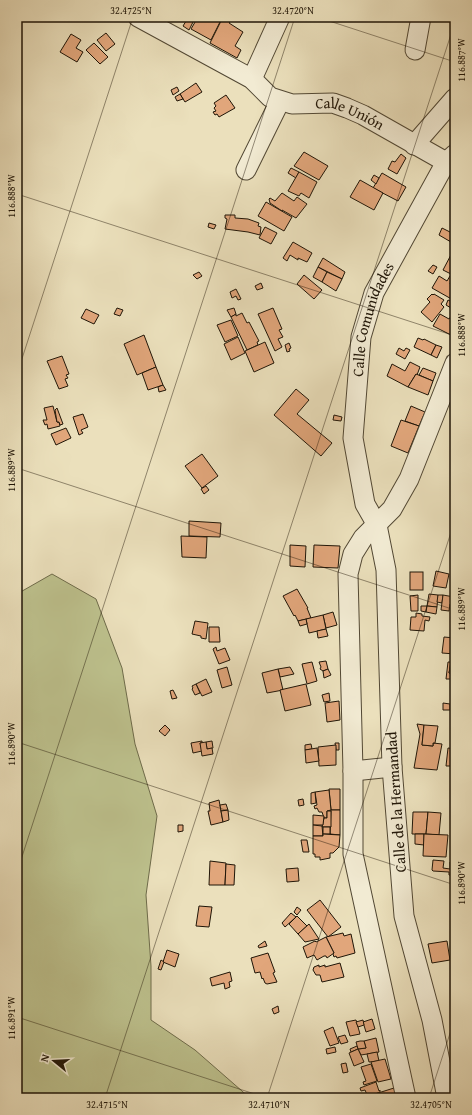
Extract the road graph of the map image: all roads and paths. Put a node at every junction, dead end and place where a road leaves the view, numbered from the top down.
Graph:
1 (138, 17) edge
2 (280, 17) edge
3 (421, 17) edge
4 (415, 50) dead end
5 (252, 79) junction
6 (455, 98) edge
7 (280, 101) junction
8 (414, 145) junction
9 (451, 158) edge
10 (246, 170) dead end
11 (455, 363) edge
12 (365, 504) joint
13 (376, 525) junction
14 (392, 767) junction
15 (353, 771) junction
16 (406, 1098) edge
17 (447, 1098) edge

1 - 5 street, Calle Unión
2 - 5 street
3 - 4 street
5 - 7 street, Calle Unión
6 - 8 street
7 - 8 street, Calle Unión
7 - 10 street
8 - 9 street, Calle Unión
9 - 12 street, Calle Comunidades
11 - 13 street
12 - 13 street, Calle de la Hermandad
13 - 14 street, Calle de la Hermandad
13 - 15 street
14 - 15 street
14 - 17 street, Calle de la Hermandad
15 - 16 street

